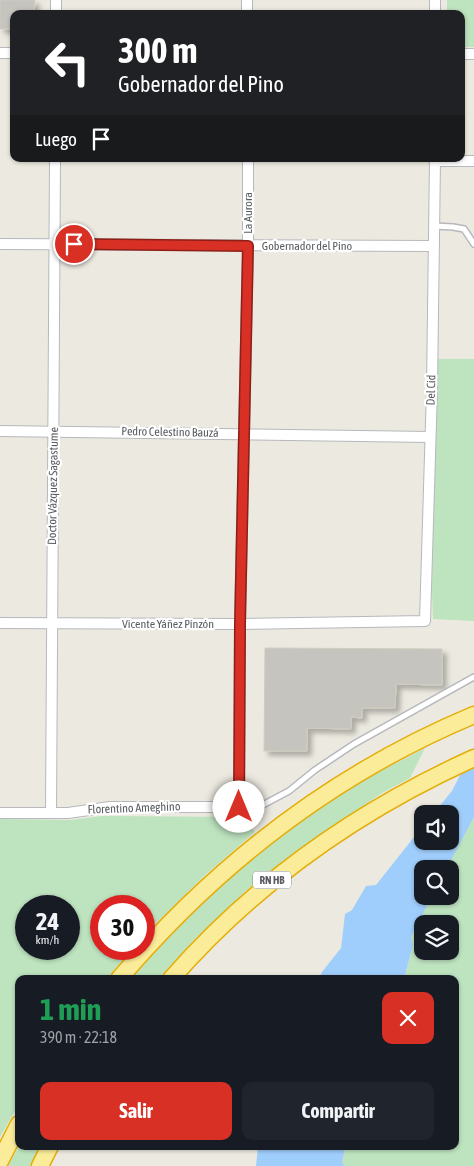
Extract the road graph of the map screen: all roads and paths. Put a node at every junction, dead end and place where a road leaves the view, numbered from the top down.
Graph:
1 (55, 162) edge
2 (248, 162) edge
3 (435, 162) edge
4 (434, 226) junction
5 (0, 244) edge
6 (55, 244) junction
7 (474, 244) edge
8 (248, 246) junction
9 (434, 246) junction
10 (0, 431) edge
11 (53, 431) junction
12 (245, 433) junction
13 (430, 437) junction
14 (425, 621) joint
15 (0, 623) edge
16 (51, 623) junction
17 (240, 624) junction
18 (474, 677) edge
19 (474, 714) edge
20 (474, 758) edge
21 (239, 807) junction
22 (0, 813) edge
23 (51, 813) junction
24 (122, 975) edge
25 (175, 975) edge
26 (15, 1132) edge
27 (48, 1150) edge
28 (0, 1161) edge
29 (40, 1166) edge

1 - 6 street, Doctor Vázquez Sagastume
2 - 8 street, La Aurora
3 - 4 street, Del Cid
4 - 7 lane
4 - 9 street, Del Cid
5 - 6 street, Gobernador del Pino
6 - 8 street, Gobernador del Pino
6 - 11 street, Doctor Vázquez Sagastume
8 - 9 street, Gobernador del Pino
8 - 12 street, La Aurora
9 - 13 street, Del Cid
10 - 11 street, Pedro Celestino Bauzá
11 - 12 street, Pedro Celestino Bauzá
11 - 16 street, Doctor Vázquez Sagastume
12 - 13 street, Pedro Celestino Bauzá
12 - 17 street, La Aurora
13 - 14 street, Del Cid
14 - 17 street, Vicente Yáñez Pinzón
15 - 16 street, Vicente Yáñez Pinzón
16 - 17 street, Vicente Yáñez Pinzón
16 - 23 street, Doctor Vázquez Sagastume
17 - 21 street, La Aurora
18 - 21 lane
19 - 24 highway
20 - 25 highway, RN HB
21 - 23 street, Florentino Ameghino
22 - 23 street, Florentino Ameghino
26 - 28 highway
27 - 29 highway

